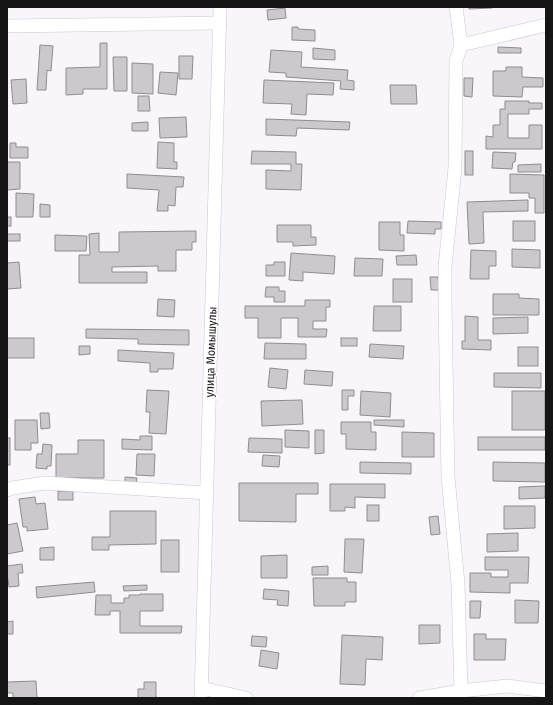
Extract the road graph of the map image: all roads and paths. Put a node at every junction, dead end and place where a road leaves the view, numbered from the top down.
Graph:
1 (220, 7) edge
2 (456, 7) edge
3 (220, 23) junction
4 (546, 25) edge
5 (7, 26) edge
6 (461, 45) junction
7 (7, 490) edge
8 (206, 493) junction
9 (461, 691) junction
10 (546, 691) edge
11 (201, 693) edge
12 (246, 698) edge
13 (419, 698) edge

1 - 3 street, улица Момышулы
2 - 6 street
3 - 5 street
3 - 8 street, улица Момышулы
4 - 6 street
6 - 9 street
7 - 8 street
8 - 11 street, улица Момышулы
9 - 10 street
9 - 13 street
11 - 12 street

